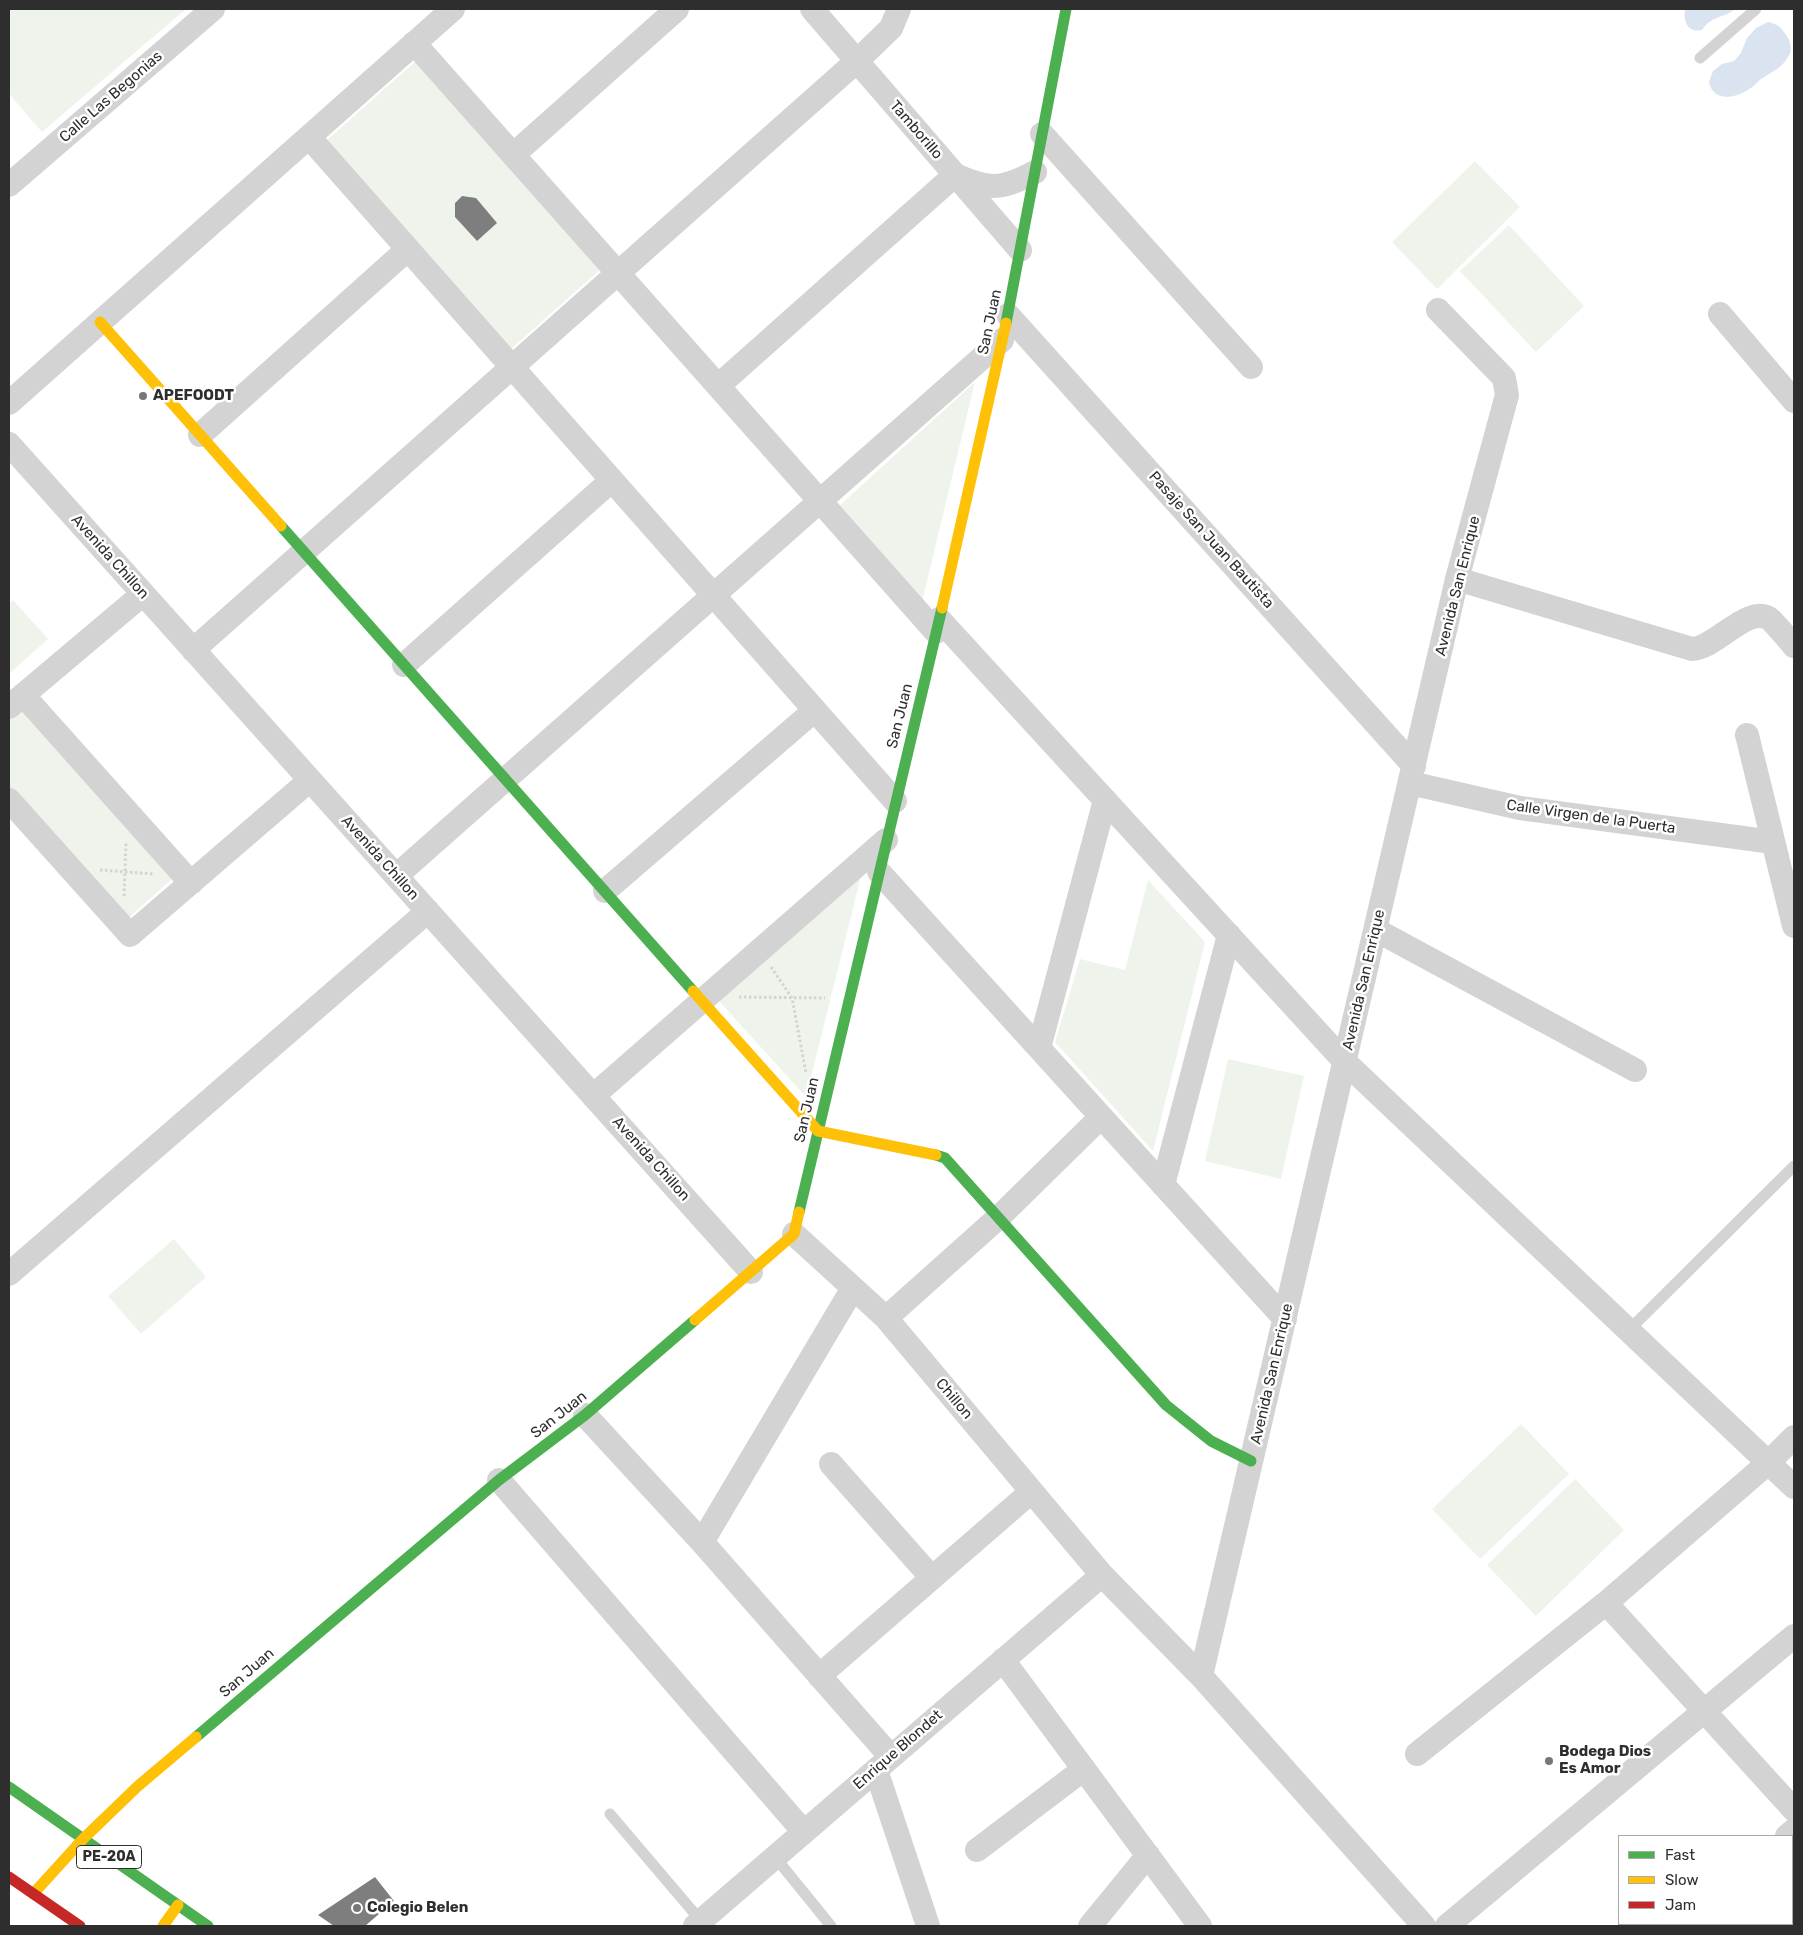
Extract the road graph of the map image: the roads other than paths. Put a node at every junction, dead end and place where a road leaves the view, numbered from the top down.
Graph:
1 (213, 9) edge
2 (453, 9) edge
3 (677, 9) edge
4 (812, 9) edge
5 (899, 9) edge
6 (1066, 9) edge
7 (1756, 9) edge
8 (414, 43) junction
9 (1700, 58) dead end
10 (857, 61) junction
11 (1042, 134) junction
12 (309, 136) junction
13 (513, 155) junction
14 (1035, 172) junction
15 (955, 175) junction
16 (9, 185) edge
17 (408, 249) junction
18 (1020, 250) junction
19 (618, 273) junction
20 (1438, 310) dead end
21 (1720, 314) dead end
22 (1008, 315) junction
23 (100, 322) junction
24 (1002, 340) junction
25 (512, 367) junction
26 (1251, 367) dead end
27 (718, 386) junction
28 (1794, 401) edge
29 (9, 402) edge
30 (200, 435) junction
31 (9, 444) edge
32 (612, 480) junction
33 (820, 501) junction
34 (304, 552) junction
35 (1458, 580) junction
36 (143, 594) junction
37 (714, 596) junction
38 (938, 625) junction
39 (1794, 646) edge
40 (193, 650) junction
41 (404, 665) junction
42 (16, 701) edge
43 (815, 710) junction
44 (1747, 735) dead end
45 (1412, 774) junction
46 (310, 780) junction
47 (506, 780) junction
48 (9, 800) edge
49 (1106, 800) junction
50 (895, 801) junction
51 (886, 840) junction
52 (1772, 842) junction
53 (879, 872) junction
54 (396, 876) junction
55 (188, 880) junction
56 (605, 891) junction
57 (428, 911) junction
58 (1794, 926) edge
59 (1376, 930) junction
60 (1229, 935) junction
61 (701, 1000) junction
62 (1039, 1048) junction
63 (1345, 1062) junction
64 (1635, 1070) dead end
65 (593, 1096) junction
66 (1101, 1117) junction
67 (818, 1131) junction
68 (1794, 1166) edge
69 (1163, 1185) junction
70 (999, 1217) junction
71 (794, 1234) junction
72 (751, 1272) junction
73 (9, 1274) edge
74 (853, 1288) junction
75 (886, 1318) junction
76 (1285, 1319) junction
77 (1628, 1331) junction
78 (585, 1415) junction
79 (1794, 1437) edge
80 (1251, 1461) junction
81 (1768, 1463) junction
82 (832, 1464) dead end
83 (499, 1480) junction
84 (1794, 1488) edge
85 (1031, 1492) junction
86 (702, 1542) junction
87 (1102, 1575) junction
88 (932, 1578) junction
89 (1606, 1603) junction
90 (1794, 1636) edge
91 (1003, 1660) junction
92 (819, 1676) junction
93 (1201, 1676) junction
94 (1704, 1711) junction
95 (1417, 1754) dead end
96 (883, 1763) junction
97 (1084, 1770) junction
98 (9, 1787) edge
99 (1794, 1810) edge
100 (610, 1814) dead end
101 (804, 1832) junction
102 (83, 1839) junction
103 (977, 1850) dead end
104 (1148, 1855) junction
105 (775, 1857) junction
106 (9, 1878) edge
107 (33, 1894) junction
108 (178, 1905) junction
109 (698, 1924) edge
110 (80, 1926) edge
111 (163, 1926) edge
112 (208, 1926) edge
113 (831, 1926) edge
114 (928, 1926) edge
115 (1090, 1926) edge
116 (1200, 1926) edge
117 (1424, 1926) edge
118 (1447, 1926) edge

1 - 16 street, Calle Las Begonias
2 - 8 street
3 - 13 street
4 - 10 street, Tamborillo
5 - 10 street
6 - 11 street, San Juan
7 - 9 lane
8 - 12 street
8 - 13 street
10 - 15 street, Tamborillo
10 - 19 street
11 - 14 street, San Juan
11 - 26 street
12 - 17 street
12 - 23 street
13 - 19 street
14 - 15 street
14 - 18 street, San Juan
15 - 18 street, Tamborillo
15 - 27 street
17 - 25 street
17 - 30 street
18 - 22 street, San Juan
19 - 25 street
19 - 27 street
20 - 35 street, Avenida San Enrique
21 - 28 street
22 - 24 street, San Juan
22 - 45 street, Pasaje San Juan Bautista
23 - 29 street
23 - 30 street
24 - 33 street
24 - 38 street, San Juan
25 - 32 street
25 - 34 street
27 - 33 street
30 - 34 street
31 - 36 street, Avenida Chillon
32 - 37 street
32 - 41 street
33 - 37 street
33 - 38 street
34 - 40 street
34 - 41 street
35 - 39 street
35 - 45 street, Avenida San Enrique
36 - 40 street, Avenida Chillon
36 - 42 street
37 - 43 street
37 - 47 street
38 - 49 street
38 - 50 street, San Juan
40 - 46 street, Avenida Chillon
41 - 47 street
42 - 55 street
43 - 50 street
43 - 56 street
44 - 52 street
45 - 52 street, Calle Virgen de la Puerta
45 - 59 street, Avenida San Enrique
46 - 54 street, Avenida Chillon
46 - 55 street
47 - 54 street
47 - 56 street
48 - 55 street
49 - 60 street
49 - 62 street
50 - 51 street, San Juan
51 - 53 street, San Juan
51 - 61 street
52 - 58 street
53 - 62 street
53 - 67 street, San Juan
54 - 57 street, Avenida Chillon
56 - 61 street
57 - 65 street, Avenida Chillon
57 - 73 street
59 - 63 street, Avenida San Enrique
59 - 64 street
60 - 63 street
60 - 69 street
61 - 65 street
61 - 67 street
62 - 66 street
63 - 76 street, Avenida San Enrique
63 - 77 street
65 - 72 street, Avenida Chillon
66 - 69 street
66 - 70 street
67 - 70 street
67 - 71 street, San Juan
68 - 77 lane
69 - 76 street
70 - 75 street
70 - 80 street
71 - 72 street, San Juan
71 - 74 street, Chillon
72 - 78 street, San Juan
74 - 75 street, Chillon
74 - 86 street
75 - 85 street, Chillon
76 - 80 street, Avenida San Enrique
77 - 81 street
78 - 83 street, San Juan
78 - 86 street
79 - 81 street
80 - 93 street, Avenida San Enrique
81 - 84 street
81 - 89 street
82 - 88 street
83 - 101 street
83 - 102 street, San Juan
85 - 87 street, Chillon
85 - 88 street
86 - 92 street
87 - 91 street, Enrique Blondet
87 - 93 street, Chillon
88 - 92 street
89 - 94 street
89 - 95 street
90 - 94 street
91 - 96 street, Enrique Blondet
91 - 97 street
92 - 96 street
93 - 117 street, Chillon
94 - 99 street
94 - 118 street
96 - 101 street, Enrique Blondet
96 - 114 street
97 - 103 street
97 - 104 street
98 - 102 street, PE-20A
100 - 109 lane
101 - 105 street, Enrique Blondet
102 - 107 street, San Juan
102 - 108 street, PE-20A
104 - 115 street
104 - 116 street
105 - 109 street, Enrique Blondet
105 - 113 lane
106 - 107 street
107 - 110 street
108 - 111 street
108 - 112 street, PE-20A

